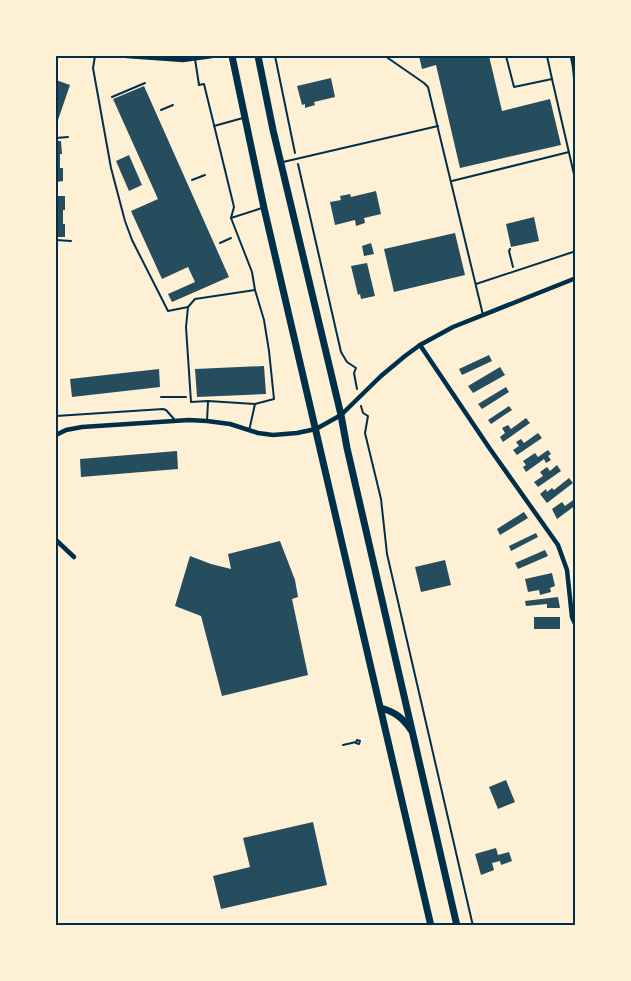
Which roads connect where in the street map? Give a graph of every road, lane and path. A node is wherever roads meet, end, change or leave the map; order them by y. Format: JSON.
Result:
{"nodes":[{"id":1,"x":95,"y":56,"type":"edge"},
{"id":2,"x":127,"y":56,"type":"edge"},
{"id":3,"x":212,"y":56,"type":"edge"},
{"id":4,"x":232,"y":56,"type":"edge"},
{"id":5,"x":258,"y":56,"type":"edge"},
{"id":6,"x":275,"y":56,"type":"edge"},
{"id":7,"x":385,"y":56,"type":"edge"},
{"id":8,"x":506,"y":56,"type":"edge"},
{"id":9,"x":547,"y":56,"type":"edge"},
{"id":10,"x":572,"y":56,"type":"edge"},
{"id":11,"x":195,"y":59,"type":"junction"},
{"id":12,"x":552,"y":79,"type":"junction"},
{"id":13,"x":145,"y":82,"type":"dead end"},
{"id":14,"x":576,"y":86,"type":"edge"},
{"id":15,"x":112,"y":98,"type":"dead end"},
{"id":16,"x":173,"y":105,"type":"dead end"},
{"id":17,"x":161,"y":110,"type":"dead end"},
{"id":18,"x":244,"y":118,"type":"junction"},
{"id":19,"x":214,"y":126,"type":"junction"},
{"id":20,"x":438,"y":126,"type":"junction"},
{"id":21,"x":68,"y":137,"type":"dead end"},
{"id":22,"x":56,"y":138,"type":"edge"},
{"id":23,"x":294,"y":149,"type":"dead end"},
{"id":24,"x":569,"y":152,"type":"junction"},
{"id":25,"x":281,"y":162,"type":"junction"},
{"id":26,"x":299,"y":169,"type":"dead end"},
{"id":27,"x":205,"y":175,"type":"dead end"},
{"id":28,"x":192,"y":180,"type":"dead end"},
{"id":29,"x":451,"y":182,"type":"junction"},
{"id":30,"x":576,"y":183,"type":"edge"},
{"id":31,"x":264,"y":208,"type":"junction"},
{"id":32,"x":231,"y":218,"type":"junction"},
{"id":33,"x":237,"y":234,"type":"junction"},
{"id":34,"x":56,"y":240,"type":"edge"},
{"id":35,"x":71,"y":241,"type":"dead end"},
{"id":36,"x":220,"y":243,"type":"dead end"},
{"id":37,"x":510,"y":249,"type":"dead end"},
{"id":38,"x":576,"y":251,"type":"edge"},
{"id":39,"x":514,"y":271,"type":"junction"},
{"id":40,"x":576,"y":278,"type":"edge"},
{"id":41,"x":475,"y":284,"type":"junction"},
{"id":42,"x":255,"y":290,"type":"junction"},
{"id":43,"x":188,"y":307,"type":"junction"},
{"id":44,"x":483,"y":315,"type":"junction"},
{"id":45,"x":420,"y":345,"type":"junction"},
{"id":46,"x":354,"y":373,"type":"dead end"},
{"id":47,"x":191,"y":396,"type":"junction"},
{"id":48,"x":161,"y":397,"type":"dead end"},
{"id":49,"x":208,"y":401,"type":"junction"},
{"id":50,"x":255,"y":404,"type":"junction"},
{"id":51,"x":363,"y":413,"type":"dead end"},
{"id":52,"x":341,"y":415,"type":"junction"},
{"id":53,"x":56,"y":416,"type":"edge"},
{"id":54,"x":207,"y":420,"type":"junction"},
{"id":55,"x":176,"y":421,"type":"junction"},
{"id":56,"x":316,"y":429,"type":"junction"},
{"id":57,"x":249,"y":431,"type":"junction"},
{"id":58,"x":56,"y":435,"type":"edge"},
{"id":59,"x":56,"y":540,"type":"edge"},
{"id":60,"x":74,"y":557,"type":"dead end"},
{"id":61,"x":576,"y":626,"type":"edge"},
{"id":62,"x":381,"y":708,"type":"junction"},
{"id":63,"x":414,"y":735,"type":"junction"},
{"id":64,"x":356,"y":742,"type":"dead end"},
{"id":65,"x":343,"y":745,"type":"dead end"},
{"id":66,"x":431,"y":926,"type":"edge"},
{"id":67,"x":457,"y":926,"type":"edge"},
{"id":68,"x":473,"y":926,"type":"edge"}],
"edges":[{"from":1,"to":43,"type":"lane"},
{"from":2,"to":11,"type":"street"},
{"from":3,"to":11,"type":"street"},
{"from":4,"to":18,"type":"main road"},
{"from":5,"to":25,"type":"main road"},
{"from":6,"to":23,"type":"path"},
{"from":7,"to":20,"type":"lane"},
{"from":8,"to":12,"type":"lane"},
{"from":9,"to":12,"type":"lane"},
{"from":10,"to":14,"type":"street"},
{"from":11,"to":19,"type":"lane"},
{"from":12,"to":24,"type":"lane"},
{"from":13,"to":15,"type":"path"},
{"from":16,"to":17,"type":"path"},
{"from":18,"to":19,"type":"lane"},
{"from":18,"to":31,"type":"main road"},
{"from":19,"to":32,"type":"lane"},
{"from":20,"to":25,"type":"lane"},
{"from":20,"to":29,"type":"lane"},
{"from":21,"to":22,"type":"path"},
{"from":24,"to":29,"type":"lane"},
{"from":24,"to":30,"type":"lane"},
{"from":25,"to":52,"type":"main road"},
{"from":26,"to":46,"type":"path"},
{"from":27,"to":28,"type":"path"},
{"from":29,"to":41,"type":"lane"},
{"from":31,"to":32,"type":"lane"},
{"from":31,"to":56,"type":"main road"},
{"from":32,"to":33,"type":"lane"},
{"from":33,"to":36,"type":"path"},
{"from":33,"to":42,"type":"lane"},
{"from":34,"to":35,"type":"path"},
{"from":37,"to":39,"type":"path"},
{"from":38,"to":39,"type":"lane"},
{"from":39,"to":41,"type":"lane"},
{"from":40,"to":44,"type":"street"},
{"from":41,"to":44,"type":"lane"},
{"from":42,"to":43,"type":"lane"},
{"from":42,"to":50,"type":"lane"},
{"from":43,"to":47,"type":"lane"},
{"from":44,"to":45,"type":"street"},
{"from":45,"to":52,"type":"street"},
{"from":45,"to":61,"type":"street"},
{"from":47,"to":48,"type":"path"},
{"from":47,"to":49,"type":"lane"},
{"from":49,"to":50,"type":"lane"},
{"from":49,"to":54,"type":"lane"},
{"from":50,"to":57,"type":"lane"},
{"from":51,"to":68,"type":"path"},
{"from":52,"to":56,"type":"street"},
{"from":52,"to":63,"type":"main road"},
{"from":53,"to":55,"type":"lane"},
{"from":54,"to":55,"type":"street"},
{"from":54,"to":57,"type":"street"},
{"from":55,"to":58,"type":"street"},
{"from":56,"to":57,"type":"street"},
{"from":56,"to":62,"type":"main road"},
{"from":59,"to":60,"type":"street"},
{"from":62,"to":63,"type":"main road"},
{"from":62,"to":66,"type":"main road"},
{"from":63,"to":67,"type":"main road"},
{"from":64,"to":65,"type":"path"}]}
